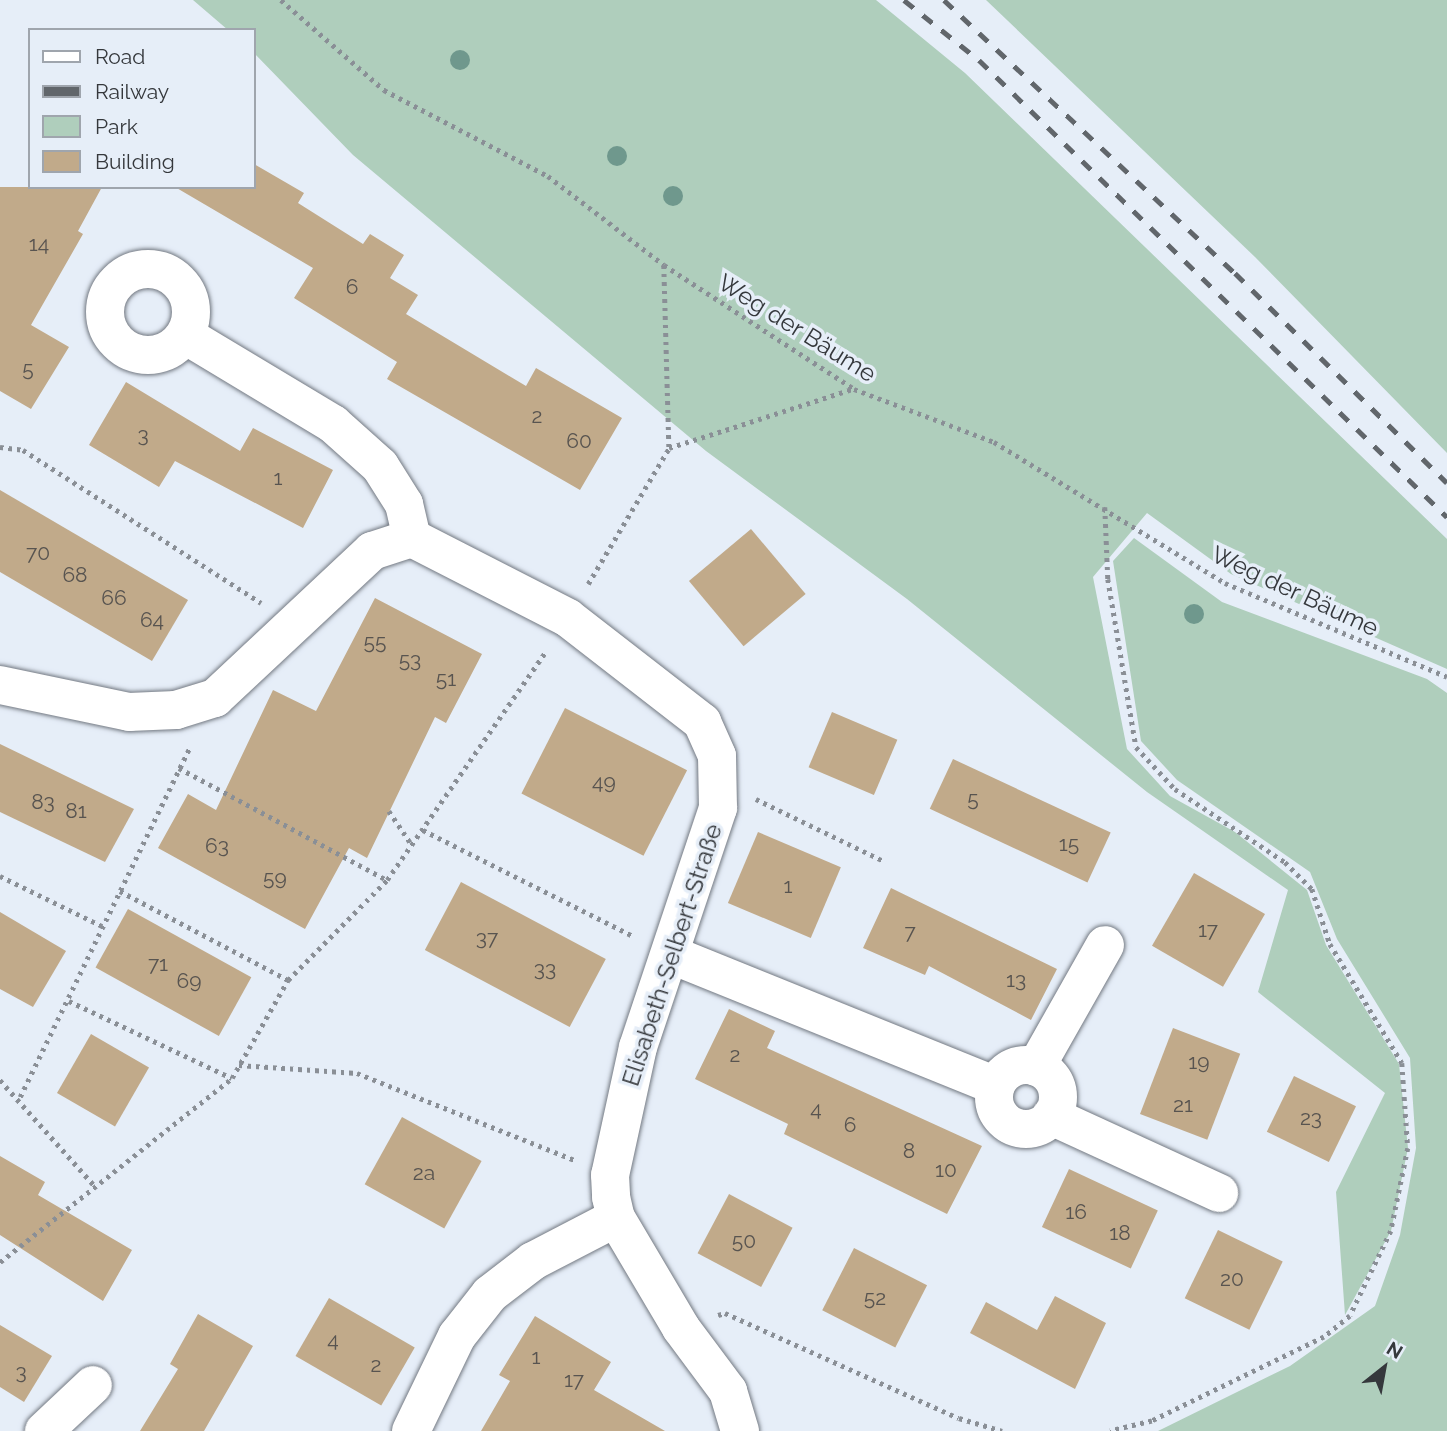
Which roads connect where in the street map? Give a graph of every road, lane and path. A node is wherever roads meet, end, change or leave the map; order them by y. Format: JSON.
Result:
{"nodes":[{"id":1,"x":281,"y":0,"type":"edge"},
{"id":2,"x":664,"y":265,"type":"junction"},
{"id":3,"x":185,"y":335,"type":"dead end"},
{"id":4,"x":854,"y":389,"type":"junction"},
{"id":5,"x":0,"y":447,"type":"edge"},
{"id":6,"x":669,"y":448,"type":"junction"},
{"id":7,"x":1105,"y":506,"type":"junction"},
{"id":8,"x":412,"y":538,"type":"junction"},
{"id":9,"x":568,"y":618,"type":"junction"},
{"id":10,"x":281,"y":637,"type":"junction"},
{"id":11,"x":1447,"y":677,"type":"edge"},
{"id":12,"x":0,"y":685,"type":"edge"},
{"id":13,"x":215,"y":698,"type":"junction"},
{"id":14,"x":179,"y":768,"type":"junction"},
{"id":15,"x":718,"y":781,"type":"junction"},
{"id":16,"x":389,"y":811,"type":"dead end"},
{"id":17,"x":423,"y":830,"type":"junction"},
{"id":18,"x":412,"y":845,"type":"junction"},
{"id":19,"x":886,"y":862,"type":"dead end"},
{"id":20,"x":0,"y":876,"type":"edge"},
{"id":21,"x":387,"y":880,"type":"junction"},
{"id":22,"x":120,"y":891,"type":"junction"},
{"id":23,"x":102,"y":926,"type":"junction"},
{"id":24,"x":1105,"y":945,"type":"dead end"},
{"id":25,"x":672,"y":955,"type":"junction"},
{"id":26,"x":288,"y":980,"type":"junction"},
{"id":27,"x":69,"y":1001,"type":"junction"},
{"id":28,"x":239,"y":1065,"type":"junction"},
{"id":29,"x":1036,"y":1067,"type":"junction"},
{"id":30,"x":232,"y":1078,"type":"junction"},
{"id":31,"x":0,"y":1080,"type":"edge"},
{"id":32,"x":996,"y":1086,"type":"junction"},
{"id":33,"x":20,"y":1097,"type":"junction"},
{"id":34,"x":1051,"y":1116,"type":"junction"},
{"id":35,"x":610,"y":1175,"type":"junction"},
{"id":36,"x":94,"y":1185,"type":"junction"},
{"id":37,"x":1219,"y":1193,"type":"dead end"},
{"id":38,"x":616,"y":1218,"type":"junction"},
{"id":39,"x":0,"y":1262,"type":"edge"},
{"id":40,"x":681,"y":1328,"type":"junction"},
{"id":41,"x":93,"y":1385,"type":"dead end"},
{"id":42,"x":44,"y":1431,"type":"edge"},
{"id":43,"x":411,"y":1431,"type":"edge"},
{"id":44,"x":740,"y":1431,"type":"edge"},
{"id":45,"x":1002,"y":1431,"type":"edge"},
{"id":46,"x":1110,"y":1431,"type":"edge"}],
"edges":[{"from":1,"to":2,"type":"path","name":"Weg der Bäume"},
{"from":2,"to":4,"type":"path","name":"Weg der Bäume"},
{"from":2,"to":6,"type":"path"},
{"from":3,"to":8,"type":"street"},
{"from":4,"to":6,"type":"path"},
{"from":4,"to":7,"type":"path","name":"Weg der Bäume"},
{"from":5,"to":10,"type":"path"},
{"from":6,"to":9,"type":"path"},
{"from":7,"to":11,"type":"path","name":"Weg der Bäume"},
{"from":7,"to":46,"type":"path"},
{"from":8,"to":9,"type":"street","name":"Elisabeth-Selbert-Straße"},
{"from":8,"to":10,"type":"street"},
{"from":9,"to":15,"type":"street","name":"Elisabeth-Selbert-Straße"},
{"from":9,"to":17,"type":"path"},
{"from":10,"to":13,"type":"street"},
{"from":12,"to":13,"type":"street"},
{"from":13,"to":14,"type":"path"},
{"from":14,"to":21,"type":"path"},
{"from":14,"to":22,"type":"path"},
{"from":15,"to":19,"type":"path"},
{"from":15,"to":25,"type":"street","name":"Elisabeth-Selbert-Straße"},
{"from":16,"to":18,"type":"path"},
{"from":17,"to":18,"type":"path"},
{"from":17,"to":25,"type":"path"},
{"from":18,"to":21,"type":"path"},
{"from":20,"to":23,"type":"path"},
{"from":21,"to":26,"type":"path"},
{"from":22,"to":23,"type":"path"},
{"from":22,"to":26,"type":"path"},
{"from":23,"to":27,"type":"path"},
{"from":24,"to":29,"type":"street"},
{"from":25,"to":32,"type":"street"},
{"from":25,"to":35,"type":"street","name":"Elisabeth-Selbert-Straße"},
{"from":26,"to":28,"type":"path"},
{"from":27,"to":30,"type":"path"},
{"from":27,"to":33,"type":"path"},
{"from":28,"to":30,"type":"path"},
{"from":28,"to":35,"type":"path"},
{"from":29,"to":32,"type":"street"},
{"from":29,"to":34,"type":"street"},
{"from":30,"to":36,"type":"path"},
{"from":31,"to":33,"type":"path"},
{"from":32,"to":34,"type":"street"},
{"from":33,"to":36,"type":"path"},
{"from":34,"to":37,"type":"street"},
{"from":35,"to":38,"type":"street","name":"Elisabeth-Selbert-Straße"},
{"from":36,"to":39,"type":"path"},
{"from":38,"to":40,"type":"street","name":"Elisabeth-Selbert-Straße"},
{"from":38,"to":43,"type":"street"},
{"from":40,"to":44,"type":"street","name":"Elisabeth-Selbert-Straße"},
{"from":40,"to":45,"type":"path"},
{"from":41,"to":42,"type":"street"}]}
